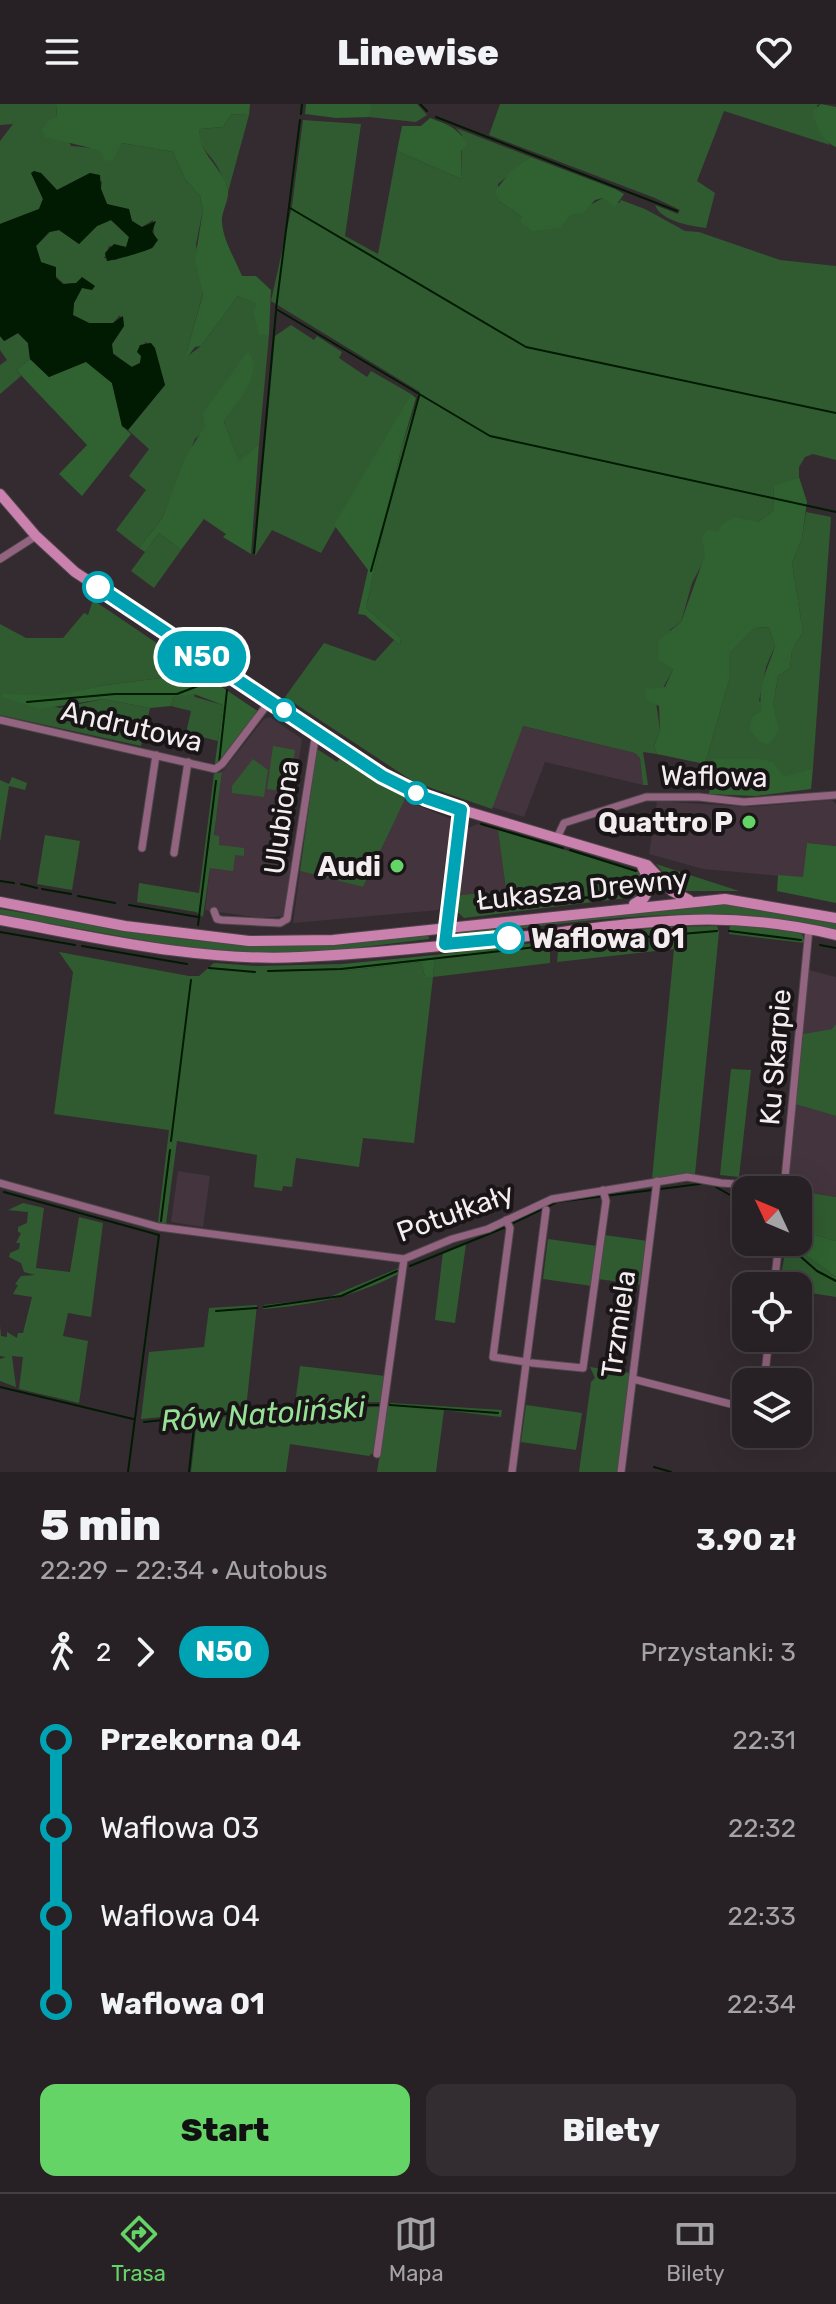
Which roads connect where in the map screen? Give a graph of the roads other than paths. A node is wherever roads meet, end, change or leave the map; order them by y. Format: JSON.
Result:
{"nodes":[{"id":1,"x":0,"y":494,"type":"edge"},
{"id":2,"x":36,"y":536,"type":"junction"},
{"id":3,"x":4,"y":556,"type":"edge"},
{"id":4,"x":270,"y":701,"type":"junction"},
{"id":5,"x":0,"y":720,"type":"edge"},
{"id":6,"x":316,"y":732,"type":"junction"},
{"id":7,"x":156,"y":755,"type":"junction"},
{"id":8,"x":188,"y":762,"type":"junction"},
{"id":9,"x":836,"y":795,"type":"edge"},
{"id":10,"x":461,"y":810,"type":"junction"},
{"id":11,"x":557,"y":838,"type":"junction"},
{"id":12,"x":142,"y":848,"type":"dead end"},
{"id":13,"x":174,"y":853,"type":"dead end"},
{"id":14,"x":639,"y":862,"type":"junction"},
{"id":15,"x":691,"y":901,"type":"junction"},
{"id":16,"x":0,"y":902,"type":"edge"},
{"id":17,"x":449,"y":904,"type":"junction"},
{"id":18,"x":629,"y":906,"type":"junction"},
{"id":19,"x":214,"y":911,"type":"dead end"},
{"id":20,"x":836,"y":918,"type":"edge"},
{"id":21,"x":0,"y":920,"type":"edge"},
{"id":22,"x":473,"y":925,"type":"junction"},
{"id":23,"x":447,"y":928,"type":"junction"},
{"id":24,"x":809,"y":929,"type":"junction"},
{"id":25,"x":836,"y":935,"type":"edge"},
{"id":26,"x":445,"y":944,"type":"junction"},
{"id":27,"x":785,"y":1176,"type":"edge"},
{"id":28,"x":0,"y":1183,"type":"edge"},
{"id":29,"x":732,"y":1184,"type":"edge"},
{"id":30,"x":657,"y":1186,"type":"junction"},
{"id":31,"x":605,"y":1195,"type":"junction"},
{"id":32,"x":546,"y":1210,"type":"dead end"},
{"id":33,"x":508,"y":1224,"type":"junction"},
{"id":34,"x":404,"y":1259,"type":"junction"},
{"id":35,"x":529,"y":1362,"type":"junction"},
{"id":36,"x":633,"y":1379,"type":"junction"},
{"id":37,"x":732,"y":1404,"type":"edge"},
{"id":38,"x":377,"y":1454,"type":"dead end"},
{"id":39,"x":512,"y":1472,"type":"edge"},
{"id":40,"x":621,"y":1472,"type":"edge"}],
"edges":[{"from":1,"to":2,"type":"main road"},
{"from":2,"to":3,"type":"street"},
{"from":2,"to":4,"type":"main road"},
{"from":4,"to":6,"type":"main road"},
{"from":4,"to":8,"type":"street","name":"Andrutowa"},
{"from":5,"to":7,"type":"street","name":"Andrutowa"},
{"from":6,"to":10,"type":"main road"},
{"from":6,"to":19,"type":"street","name":"Ulubiona"},
{"from":7,"to":8,"type":"street","name":"Andrutowa"},
{"from":7,"to":12,"type":"street"},
{"from":8,"to":13,"type":"street"},
{"from":9,"to":11,"type":"street","name":"Waflowa"},
{"from":10,"to":11,"type":"main road"},
{"from":10,"to":17,"type":"main road"},
{"from":11,"to":14,"type":"main road"},
{"from":14,"to":15,"type":"main road"},
{"from":14,"to":18,"type":"main road"},
{"from":15,"to":18,"type":"main road","name":"Łukasza Drewny"},
{"from":15,"to":20,"type":"main road","name":"Łukasza Drewny"},
{"from":16,"to":23,"type":"main road","name":"Łukasza Drewny"},
{"from":17,"to":22,"type":"main road"},
{"from":17,"to":23,"type":"main road"},
{"from":18,"to":22,"type":"main road","name":"Łukasza Drewny"},
{"from":21,"to":26,"type":"main road","name":"Łukasza Drewny"},
{"from":22,"to":23,"type":"main road","name":"Łukasza Drewny"},
{"from":23,"to":26,"type":"main road"},
{"from":24,"to":25,"type":"main road","name":"Łukasza Drewny"},
{"from":24,"to":26,"type":"main road","name":"Łukasza Drewny"},
{"from":24,"to":27,"type":"street","name":"Ku Skarpie"},
{"from":28,"to":34,"type":"street","name":"Potułkały"},
{"from":29,"to":30,"type":"street","name":"Potułkały"},
{"from":30,"to":31,"type":"street","name":"Potułkały"},
{"from":30,"to":36,"type":"street","name":"Trzmiela"},
{"from":31,"to":33,"type":"street","name":"Potułkały"},
{"from":31,"to":35,"type":"street"},
{"from":32,"to":35,"type":"street"},
{"from":33,"to":34,"type":"street","name":"Potułkały"},
{"from":33,"to":35,"type":"street"},
{"from":34,"to":38,"type":"street"},
{"from":35,"to":39,"type":"street"},
{"from":36,"to":37,"type":"street"},
{"from":36,"to":40,"type":"street","name":"Trzmiela"}]}
